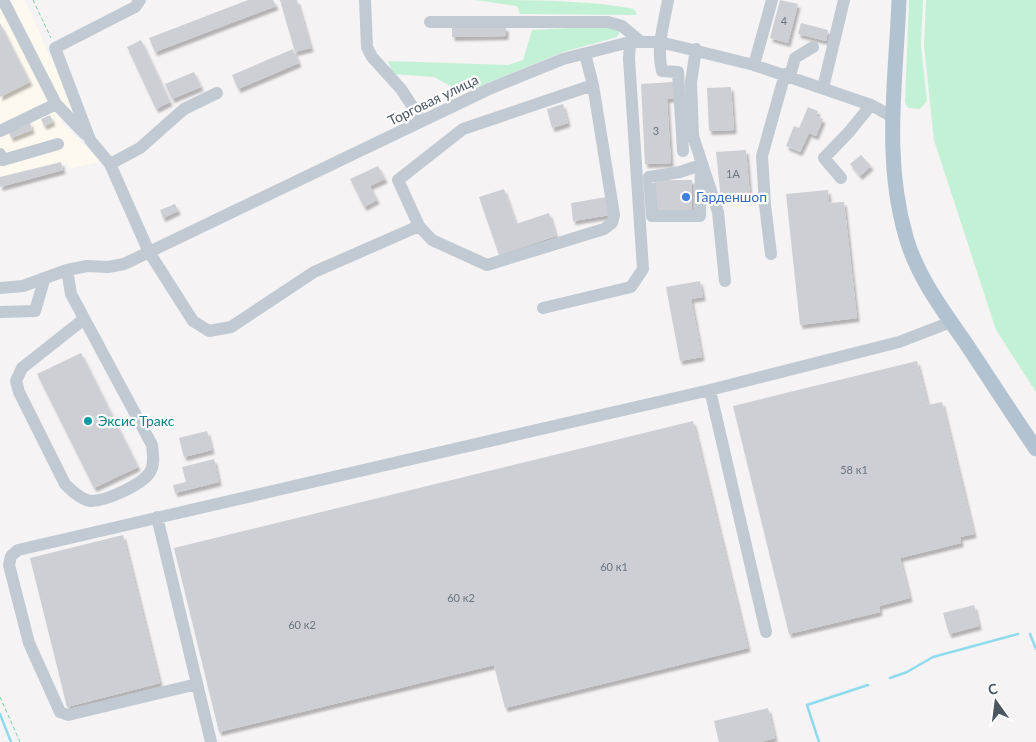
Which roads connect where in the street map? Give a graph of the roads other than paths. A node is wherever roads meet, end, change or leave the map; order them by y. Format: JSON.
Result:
{"nodes":[{"id":1,"x":3,"y":0,"type":"edge"},
{"id":2,"x":140,"y":0,"type":"edge"},
{"id":3,"x":365,"y":0,"type":"edge"},
{"id":4,"x":668,"y":0,"type":"edge"},
{"id":5,"x":772,"y":0,"type":"edge"},
{"id":6,"x":844,"y":0,"type":"edge"},
{"id":7,"x":899,"y":0,"type":"edge"},
{"id":8,"x":430,"y":22,"type":"dead end"},
{"id":9,"x":635,"y":41,"type":"junction"},
{"id":10,"x":660,"y":42,"type":"junction"},
{"id":11,"x":813,"y":47,"type":"dead end"},
{"id":12,"x":696,"y":49,"type":"junction"},
{"id":13,"x":585,"y":54,"type":"junction"},
{"id":14,"x":754,"y":65,"type":"junction"},
{"id":15,"x":788,"y":75,"type":"junction"},
{"id":16,"x":593,"y":85,"type":"junction"},
{"id":17,"x":823,"y":88,"type":"junction"},
{"id":18,"x":217,"y":93,"type":"dead end"},
{"id":19,"x":56,"y":104,"type":"junction"},
{"id":20,"x":871,"y":105,"type":"junction"},
{"id":21,"x":891,"y":116,"type":"junction"},
{"id":22,"x":422,"y":122,"type":"junction"},
{"id":23,"x":0,"y":131,"type":"edge"},
{"id":24,"x":90,"y":140,"type":"junction"},
{"id":25,"x":58,"y":144,"type":"dead end"},
{"id":26,"x":683,"y":151,"type":"dead end"},
{"id":27,"x":0,"y":154,"type":"edge"},
{"id":28,"x":110,"y":164,"type":"junction"},
{"id":29,"x":701,"y":165,"type":"junction"},
{"id":30,"x":841,"y":178,"type":"dead end"},
{"id":31,"x":419,"y":226,"type":"junction"},
{"id":32,"x":149,"y":252,"type":"junction"},
{"id":33,"x":771,"y":254,"type":"dead end"},
{"id":34,"x":67,"y":270,"type":"junction"},
{"id":35,"x":44,"y":280,"type":"junction"},
{"id":36,"x":725,"y":281,"type":"dead end"},
{"id":37,"x":0,"y":288,"type":"edge"},
{"id":38,"x":543,"y":308,"type":"dead end"},
{"id":39,"x":0,"y":312,"type":"edge"},
{"id":40,"x":84,"y":319,"type":"junction"},
{"id":41,"x":951,"y":322,"type":"junction"},
{"id":42,"x":710,"y":390,"type":"junction"},
{"id":43,"x":1036,"y":450,"type":"edge"},
{"id":44,"x":157,"y":517,"type":"junction"},
{"id":45,"x":766,"y":632,"type":"dead end"},
{"id":46,"x":197,"y":684,"type":"junction"},
{"id":47,"x":211,"y":742,"type":"edge"}],
"edges":[{"from":1,"to":19,"type":"street"},
{"from":2,"to":24,"type":"street"},
{"from":3,"to":22,"type":"street"},
{"from":4,"to":10,"type":"street"},
{"from":5,"to":14,"type":"street"},
{"from":6,"to":17,"type":"street"},
{"from":7,"to":21,"type":"main road"},
{"from":8,"to":9,"type":"street"},
{"from":9,"to":10,"type":"street","name":"Торговая улица"},
{"from":9,"to":13,"type":"street","name":"Торговая улица"},
{"from":9,"to":38,"type":"street"},
{"from":10,"to":12,"type":"street","name":"Торговая улица"},
{"from":10,"to":26,"type":"street"},
{"from":11,"to":15,"type":"street"},
{"from":12,"to":14,"type":"street","name":"Торговая улица"},
{"from":12,"to":29,"type":"street"},
{"from":13,"to":16,"type":"street"},
{"from":13,"to":22,"type":"street","name":"Торговая улица"},
{"from":14,"to":15,"type":"street","name":"Торговая улица"},
{"from":15,"to":17,"type":"street","name":"Торговая улица"},
{"from":15,"to":33,"type":"street"},
{"from":16,"to":31,"type":"street"},
{"from":16,"to":31,"type":"street"},
{"from":17,"to":20,"type":"street","name":"Торговая улица"},
{"from":18,"to":28,"type":"street"},
{"from":19,"to":23,"type":"street"},
{"from":19,"to":24,"type":"street"},
{"from":20,"to":21,"type":"street","name":"Торговая улица"},
{"from":20,"to":30,"type":"street"},
{"from":21,"to":41,"type":"main road"},
{"from":22,"to":32,"type":"street","name":"Торговая улица"},
{"from":24,"to":28,"type":"street"},
{"from":25,"to":27,"type":"street"},
{"from":28,"to":32,"type":"street"},
{"from":29,"to":29,"type":"street"},
{"from":29,"to":36,"type":"street"},
{"from":31,"to":32,"type":"street"},
{"from":32,"to":34,"type":"street","name":"Торговая улица"},
{"from":34,"to":35,"type":"street","name":"Торговая улица"},
{"from":34,"to":40,"type":"street"},
{"from":35,"to":37,"type":"street","name":"Торговая улица"},
{"from":35,"to":39,"type":"street"},
{"from":40,"to":40,"type":"street"},
{"from":41,"to":42,"type":"street"},
{"from":41,"to":43,"type":"main road"},
{"from":42,"to":44,"type":"street"},
{"from":42,"to":45,"type":"street"},
{"from":44,"to":46,"type":"street"},
{"from":44,"to":46,"type":"street"},
{"from":46,"to":47,"type":"street"}]}
